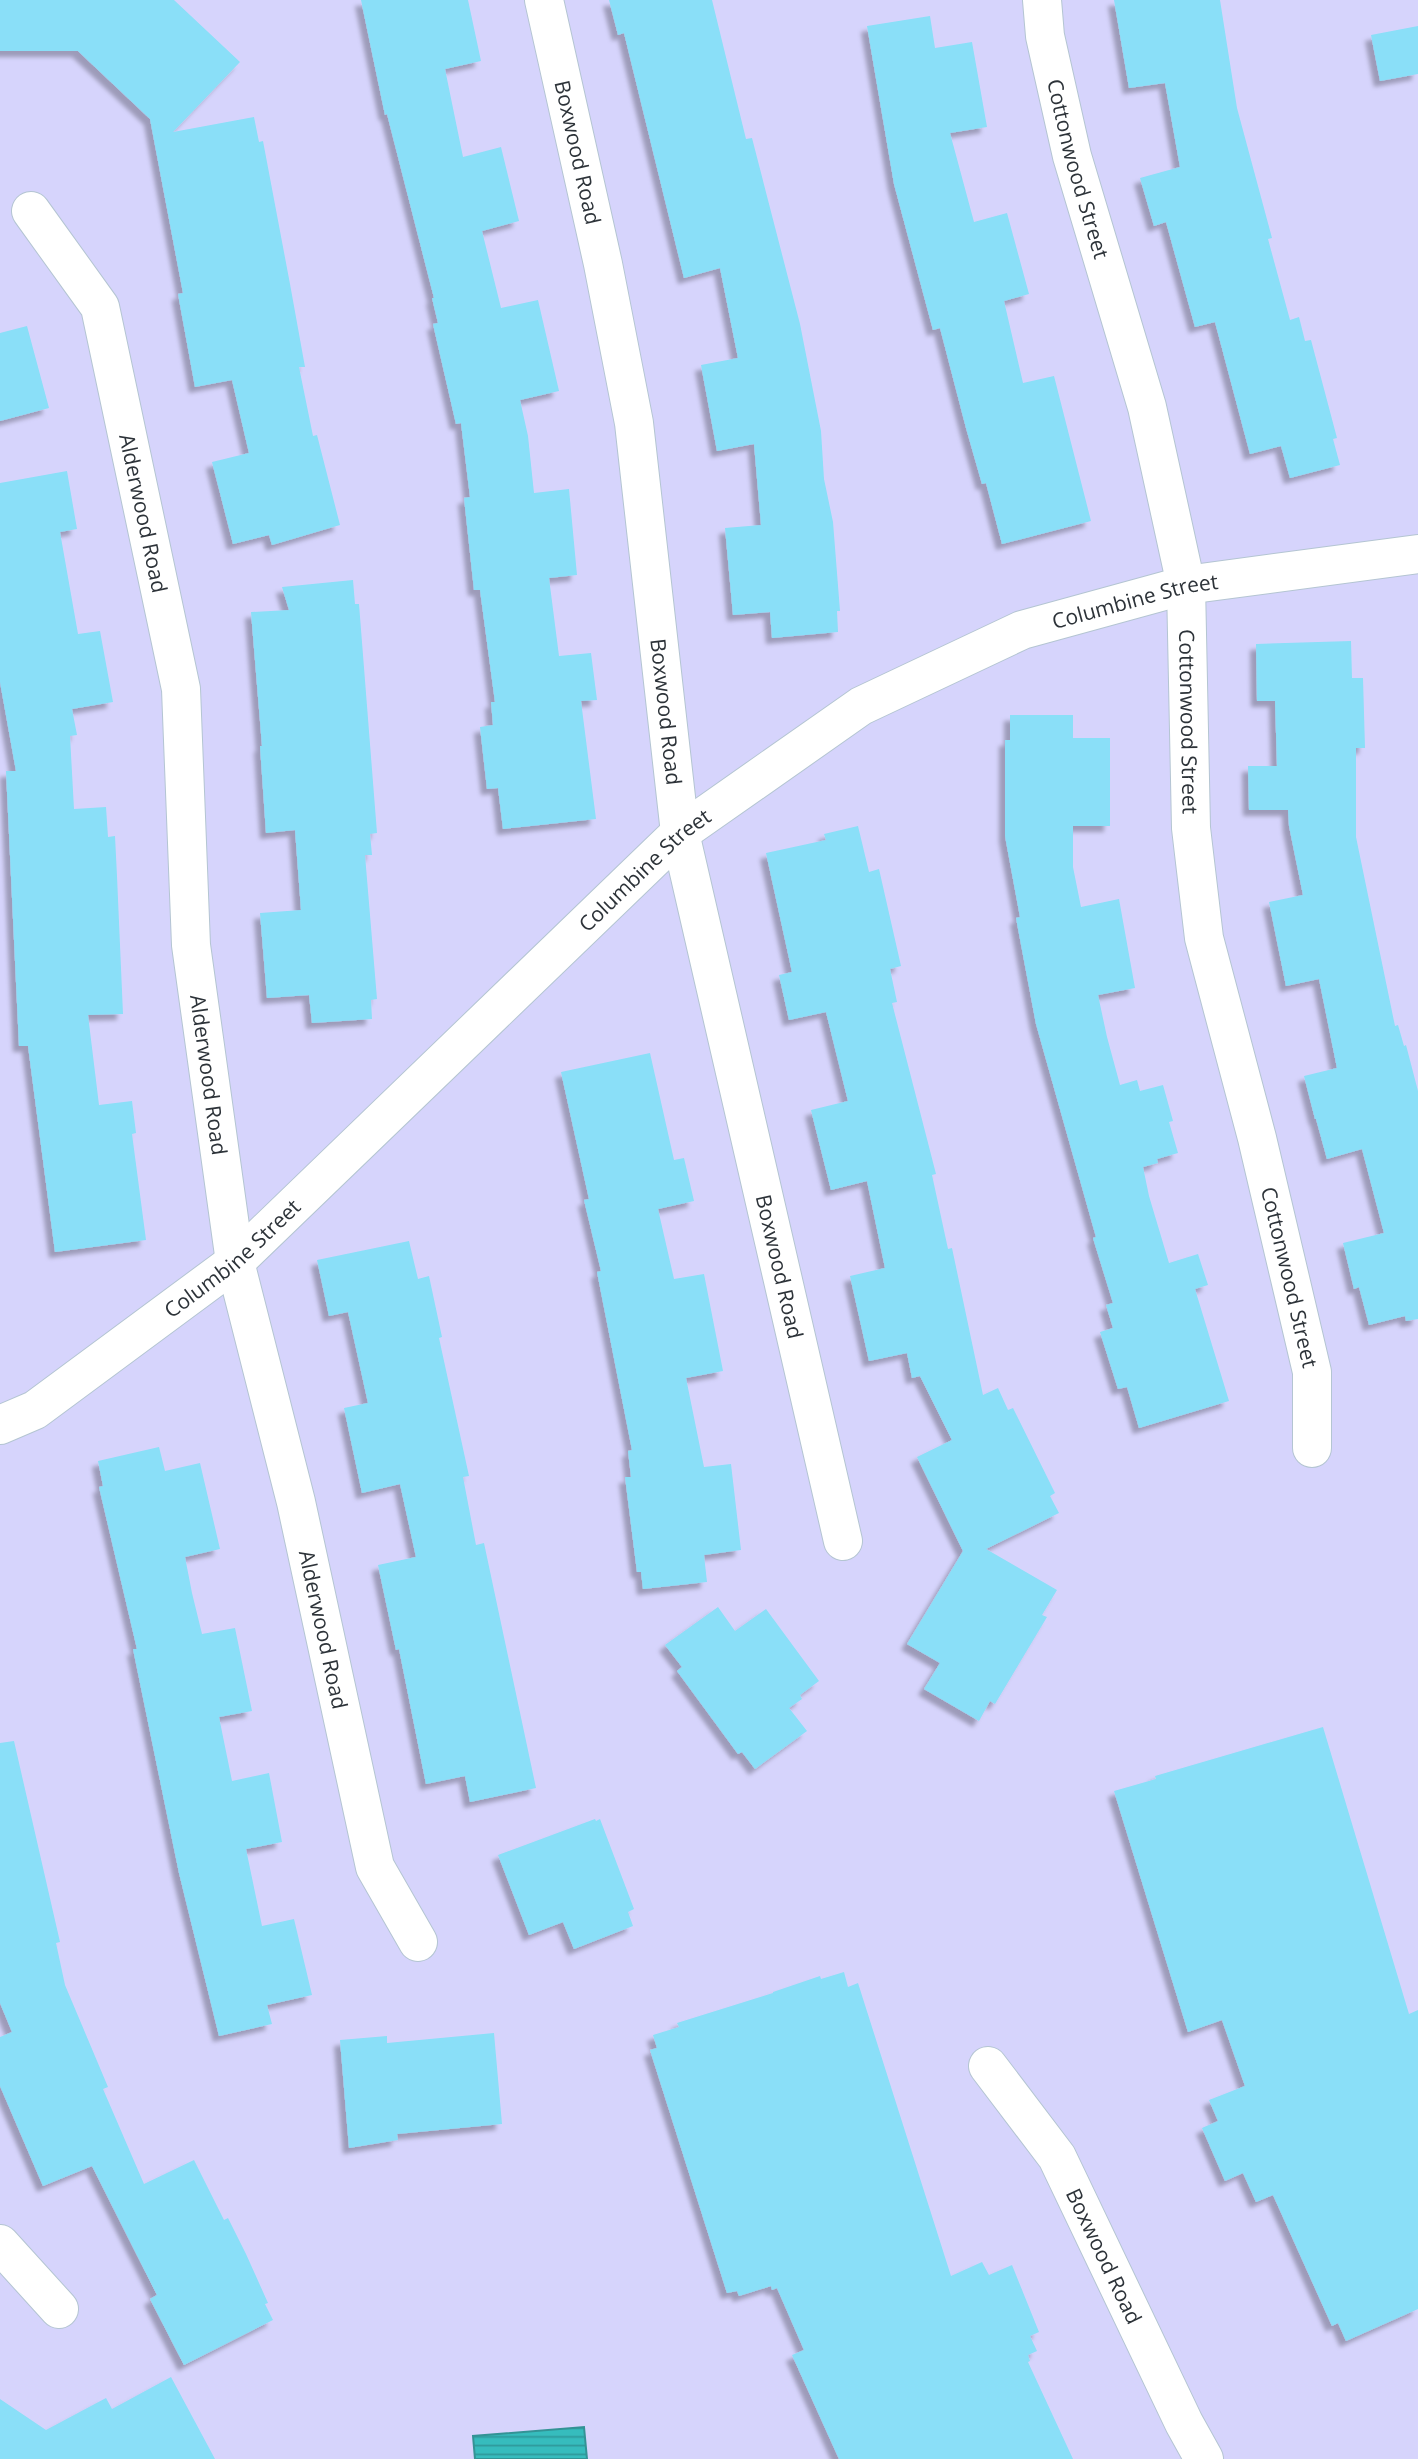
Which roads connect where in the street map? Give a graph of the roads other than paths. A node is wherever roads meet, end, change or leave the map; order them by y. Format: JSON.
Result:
{"nodes":[{"id":1,"x":544,"y":0,"type":"edge"},
{"id":2,"x":1042,"y":0,"type":"edge"},
{"id":3,"x":32,"y":211,"type":"dead end"},
{"id":4,"x":1418,"y":554,"type":"edge"},
{"id":5,"x":1186,"y":585,"type":"junction"},
{"id":6,"x":680,"y":833,"type":"junction"},
{"id":7,"x":235,"y":1262,"type":"junction"},
{"id":8,"x":0,"y":1426,"type":"edge"},
{"id":9,"x":1312,"y":1448,"type":"dead end"},
{"id":10,"x":843,"y":1541,"type":"dead end"},
{"id":11,"x":418,"y":1942,"type":"dead end"},
{"id":12,"x":988,"y":2066,"type":"dead end"},
{"id":13,"x":0,"y":2244,"type":"edge"},
{"id":14,"x":59,"y":2309,"type":"dead end"},
{"id":15,"x":1204,"y":2459,"type":"edge"}],
"edges":[{"from":1,"to":6,"type":"street","name":"Boxwood Road"},
{"from":2,"to":5,"type":"street","name":"Cottonwood Street"},
{"from":3,"to":7,"type":"street","name":"Alderwood Road"},
{"from":4,"to":5,"type":"street","name":"Columbine Street"},
{"from":5,"to":6,"type":"street","name":"Columbine Street"},
{"from":5,"to":9,"type":"street","name":"Cottonwood Street"},
{"from":6,"to":7,"type":"street","name":"Columbine Street"},
{"from":6,"to":10,"type":"street","name":"Boxwood Road"},
{"from":7,"to":8,"type":"street","name":"Columbine Street"},
{"from":7,"to":11,"type":"street","name":"Alderwood Road"},
{"from":12,"to":15,"type":"street","name":"Boxwood Road"},
{"from":13,"to":14,"type":"street"}]}
